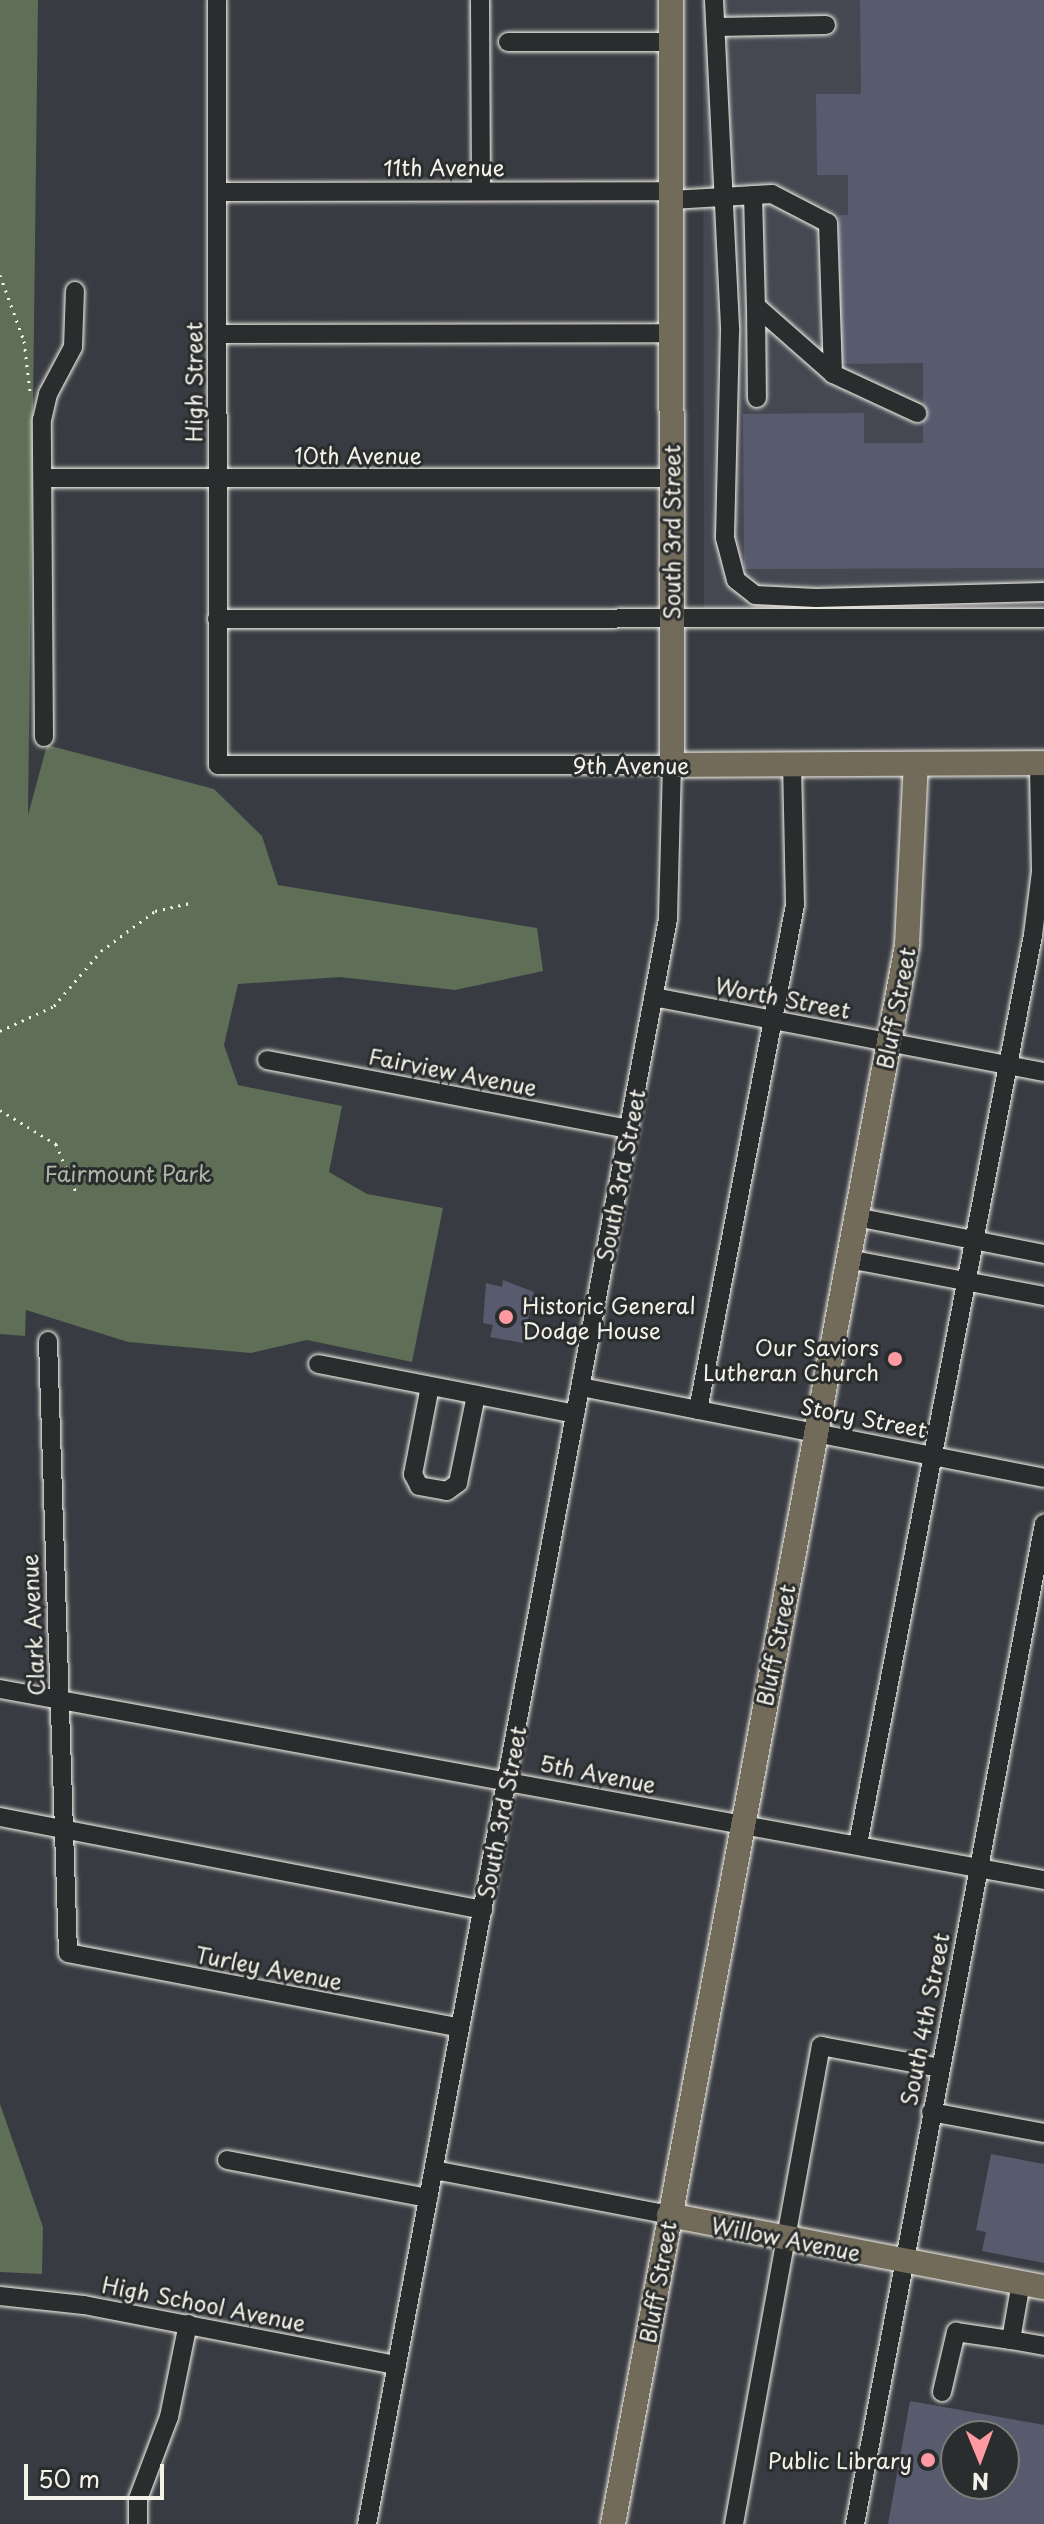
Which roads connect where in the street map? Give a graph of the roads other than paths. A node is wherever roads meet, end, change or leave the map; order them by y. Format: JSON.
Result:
{"nodes":[{"id":1,"x":217,"y":0,"type":"edge"},
{"id":2,"x":480,"y":0,"type":"edge"},
{"id":3,"x":671,"y":0,"type":"edge"},
{"id":4,"x":714,"y":0,"type":"edge"},
{"id":5,"x":826,"y":25,"type":"dead end"},
{"id":6,"x":716,"y":27,"type":"junction"},
{"id":7,"x":508,"y":42,"type":"dead end"},
{"id":8,"x":671,"y":42,"type":"junction"},
{"id":9,"x":481,"y":191,"type":"junction"},
{"id":10,"x":217,"y":192,"type":"junction"},
{"id":11,"x":753,"y":195,"type":"junction"},
{"id":12,"x":671,"y":196,"type":"junction"},
{"id":13,"x":725,"y":196,"type":"junction"},
{"id":14,"x":75,"y":291,"type":"dead end"},
{"id":15,"x":756,"y":306,"type":"junction"},
{"id":16,"x":671,"y":333,"type":"junction"},
{"id":17,"x":217,"y":334,"type":"junction"},
{"id":18,"x":833,"y":374,"type":"junction"},
{"id":19,"x":757,"y":398,"type":"dead end"},
{"id":20,"x":917,"y":413,"type":"dead end"},
{"id":21,"x":44,"y":478,"type":"junction"},
{"id":22,"x":671,"y":478,"type":"junction"},
{"id":23,"x":217,"y":479,"type":"junction"},
{"id":24,"x":1044,"y":592,"type":"edge"},
{"id":25,"x":672,"y":618,"type":"junction"},
{"id":26,"x":1044,"y":618,"type":"edge"},
{"id":27,"x":217,"y":619,"type":"junction"},
{"id":28,"x":44,"y":737,"type":"dead end"},
{"id":29,"x":1042,"y":763,"type":"edge"},
{"id":30,"x":792,"y":764,"type":"junction"},
{"id":31,"x":916,"y":764,"type":"junction"},
{"id":32,"x":218,"y":765,"type":"joint"},
{"id":33,"x":672,"y":765,"type":"junction"},
{"id":34,"x":1038,"y":948,"type":"edge"},
{"id":35,"x":654,"y":997,"type":"junction"},
{"id":36,"x":773,"y":1020,"type":"junction"},
{"id":37,"x":889,"y":1042,"type":"junction"},
{"id":38,"x":267,"y":1060,"type":"dead end"},
{"id":39,"x":1009,"y":1065,"type":"junction"},
{"id":40,"x":1044,"y":1072,"type":"edge"},
{"id":41,"x":629,"y":1129,"type":"junction"},
{"id":42,"x":856,"y":1217,"type":"junction"},
{"id":43,"x":975,"y":1240,"type":"junction"},
{"id":44,"x":1044,"y":1254,"type":"edge"},
{"id":45,"x":848,"y":1259,"type":"junction"},
{"id":46,"x":967,"y":1281,"type":"junction"},
{"id":47,"x":1044,"y":1296,"type":"edge"},
{"id":48,"x":48,"y":1341,"type":"dead end"},
{"id":49,"x":318,"y":1364,"type":"dead end"},
{"id":50,"x":430,"y":1386,"type":"junction"},
{"id":51,"x":581,"y":1387,"type":"junction"},
{"id":52,"x":476,"y":1395,"type":"junction"},
{"id":53,"x":698,"y":1410,"type":"junction"},
{"id":54,"x":575,"y":1414,"type":"junction"},
{"id":55,"x":815,"y":1433,"type":"junction"},
{"id":56,"x":933,"y":1455,"type":"junction"},
{"id":57,"x":1044,"y":1478,"type":"edge"},
{"id":58,"x":1044,"y":1524,"type":"edge"},
{"id":59,"x":0,"y":1689,"type":"edge"},
{"id":60,"x":59,"y":1700,"type":"junction"},
{"id":61,"x":507,"y":1780,"type":"junction"},
{"id":62,"x":0,"y":1817,"type":"edge"},
{"id":63,"x":742,"y":1823,"type":"junction"},
{"id":64,"x":64,"y":1829,"type":"junction"},
{"id":65,"x":858,"y":1844,"type":"junction"},
{"id":66,"x":977,"y":1868,"type":"junction"},
{"id":67,"x":1044,"y":1880,"type":"edge"},
{"id":68,"x":483,"y":1910,"type":"junction"},
{"id":69,"x":68,"y":1953,"type":"joint"},
{"id":70,"x":460,"y":2028,"type":"junction"},
{"id":71,"x":940,"y":2068,"type":"junction"},
{"id":72,"x":931,"y":2112,"type":"junction"},
{"id":73,"x":1044,"y":2133,"type":"edge"},
{"id":74,"x":227,"y":2160,"type":"dead end"},
{"id":75,"x":434,"y":2170,"type":"junction"},
{"id":76,"x":428,"y":2198,"type":"junction"},
{"id":77,"x":669,"y":2215,"type":"junction"},
{"id":78,"x":787,"y":2238,"type":"junction"},
{"id":79,"x":903,"y":2260,"type":"junction"},
{"id":80,"x":1033,"y":2285,"type":"edge"},
{"id":81,"x":0,"y":2296,"type":"edge"},
{"id":82,"x":188,"y":2324,"type":"junction"},
{"id":83,"x":1011,"y":2340,"type":"junction"},
{"id":84,"x":1044,"y":2346,"type":"edge"},
{"id":85,"x":397,"y":2365,"type":"junction"},
{"id":86,"x":942,"y":2392,"type":"dead end"},
{"id":87,"x":138,"y":2524,"type":"edge"},
{"id":88,"x":367,"y":2524,"type":"edge"},
{"id":89,"x":613,"y":2524,"type":"edge"},
{"id":90,"x":734,"y":2524,"type":"edge"},
{"id":91,"x":855,"y":2524,"type":"edge"}],
"edges":[{"from":1,"to":10,"type":"street","name":"High Street"},
{"from":2,"to":9,"type":"street"},
{"from":3,"to":8,"type":"main road","name":"South 3rd Street"},
{"from":4,"to":6,"type":"street"},
{"from":5,"to":6,"type":"street"},
{"from":6,"to":13,"type":"street"},
{"from":7,"to":8,"type":"street"},
{"from":8,"to":12,"type":"main road","name":"South 3rd Street"},
{"from":9,"to":10,"type":"street","name":"11th Avenue"},
{"from":9,"to":12,"type":"street","name":"11th Avenue"},
{"from":10,"to":17,"type":"street","name":"High Street"},
{"from":11,"to":13,"type":"street","name":"11th Avenue"},
{"from":11,"to":15,"type":"street"},
{"from":11,"to":18,"type":"street","name":"11th Avenue"},
{"from":12,"to":13,"type":"street","name":"11th Avenue"},
{"from":12,"to":16,"type":"main road","name":"South 3rd Street"},
{"from":13,"to":24,"type":"street"},
{"from":14,"to":21,"type":"street"},
{"from":15,"to":18,"type":"street"},
{"from":15,"to":19,"type":"street"},
{"from":16,"to":17,"type":"street"},
{"from":16,"to":22,"type":"main road","name":"South 3rd Street"},
{"from":17,"to":23,"type":"street","name":"High Street"},
{"from":18,"to":20,"type":"street"},
{"from":21,"to":23,"type":"street","name":"10th Avenue"},
{"from":21,"to":28,"type":"street"},
{"from":22,"to":23,"type":"street","name":"10th Avenue"},
{"from":22,"to":25,"type":"main road","name":"South 3rd Street"},
{"from":23,"to":27,"type":"street","name":"High Street"},
{"from":25,"to":26,"type":"street"},
{"from":25,"to":27,"type":"street"},
{"from":25,"to":33,"type":"main road","name":"South 3rd Street"},
{"from":27,"to":32,"type":"street","name":"High Street"},
{"from":29,"to":31,"type":"main road","name":"9th Avenue"},
{"from":29,"to":34,"type":"street"},
{"from":30,"to":31,"type":"main road","name":"9th Avenue"},
{"from":30,"to":33,"type":"main road","name":"9th Avenue"},
{"from":30,"to":36,"type":"street"},
{"from":31,"to":37,"type":"main road","name":"Bluff Street"},
{"from":32,"to":33,"type":"street","name":"9th Avenue"},
{"from":33,"to":35,"type":"street","name":"South 3rd Street"},
{"from":34,"to":39,"type":"street"},
{"from":35,"to":36,"type":"street","name":"Worth Street"},
{"from":35,"to":41,"type":"street","name":"South 3rd Street"},
{"from":36,"to":37,"type":"street","name":"Worth Street"},
{"from":36,"to":53,"type":"street"},
{"from":37,"to":39,"type":"street","name":"Worth Street"},
{"from":37,"to":42,"type":"main road","name":"Bluff Street"},
{"from":38,"to":41,"type":"street","name":"Fairview Avenue"},
{"from":39,"to":40,"type":"street","name":"Worth Street"},
{"from":39,"to":43,"type":"street"},
{"from":41,"to":51,"type":"street","name":"South 3rd Street"},
{"from":42,"to":43,"type":"street"},
{"from":42,"to":45,"type":"main road","name":"Bluff Street"},
{"from":43,"to":44,"type":"street"},
{"from":43,"to":46,"type":"street"},
{"from":45,"to":46,"type":"street"},
{"from":45,"to":55,"type":"main road","name":"Bluff Street"},
{"from":46,"to":47,"type":"street"},
{"from":46,"to":56,"type":"street"},
{"from":48,"to":60,"type":"street","name":"Clark Avenue"},
{"from":49,"to":50,"type":"street"},
{"from":50,"to":52,"type":"street"},
{"from":50,"to":52,"type":"street"},
{"from":51,"to":53,"type":"street","name":"Story Street"},
{"from":51,"to":54,"type":"street","name":"South 3rd Street"},
{"from":52,"to":54,"type":"street"},
{"from":53,"to":55,"type":"street","name":"Story Street"},
{"from":54,"to":61,"type":"street","name":"South 3rd Street"},
{"from":55,"to":56,"type":"street","name":"Story Street"},
{"from":55,"to":63,"type":"main road","name":"Bluff Street"},
{"from":56,"to":57,"type":"street","name":"Story Street"},
{"from":56,"to":65,"type":"street"},
{"from":58,"to":66,"type":"street","name":"South 4th Street"},
{"from":59,"to":60,"type":"street","name":"5th Avenue"},
{"from":60,"to":61,"type":"street","name":"5th Avenue"},
{"from":60,"to":64,"type":"street","name":"Clark Avenue"},
{"from":61,"to":63,"type":"street","name":"5th Avenue"},
{"from":61,"to":68,"type":"street","name":"South 3rd Street"},
{"from":62,"to":64,"type":"street"},
{"from":63,"to":65,"type":"street","name":"5th Avenue"},
{"from":63,"to":77,"type":"main road","name":"Bluff Street"},
{"from":64,"to":68,"type":"street"},
{"from":64,"to":69,"type":"street","name":"Clark Avenue"},
{"from":65,"to":66,"type":"street","name":"5th Avenue"},
{"from":66,"to":67,"type":"street","name":"5th Avenue"},
{"from":66,"to":71,"type":"street","name":"South 4th Street"},
{"from":68,"to":70,"type":"street","name":"South 3rd Street"},
{"from":69,"to":70,"type":"street","name":"Turley Avenue"},
{"from":70,"to":75,"type":"street","name":"South 3rd Street"},
{"from":71,"to":72,"type":"street","name":"South 4th Street"},
{"from":71,"to":78,"type":"street"},
{"from":72,"to":73,"type":"street"},
{"from":72,"to":79,"type":"street","name":"South 4th Street"},
{"from":74,"to":76,"type":"street"},
{"from":75,"to":76,"type":"street","name":"South 3rd Street"},
{"from":75,"to":77,"type":"street","name":"Willow Avenue"},
{"from":76,"to":85,"type":"street","name":"South 3rd Street"},
{"from":77,"to":78,"type":"main road","name":"Willow Avenue"},
{"from":77,"to":89,"type":"main road","name":"Bluff Street"},
{"from":78,"to":79,"type":"main road","name":"Willow Avenue"},
{"from":78,"to":90,"type":"street"},
{"from":79,"to":80,"type":"main road","name":"Willow Avenue"},
{"from":79,"to":91,"type":"street","name":"South 4th Street"},
{"from":80,"to":83,"type":"street"},
{"from":81,"to":82,"type":"street","name":"High School Avenue"},
{"from":82,"to":85,"type":"street","name":"High School Avenue"},
{"from":82,"to":87,"type":"street"},
{"from":83,"to":84,"type":"street"},
{"from":83,"to":86,"type":"street"},
{"from":85,"to":88,"type":"street","name":"South 3rd Street"}]}
